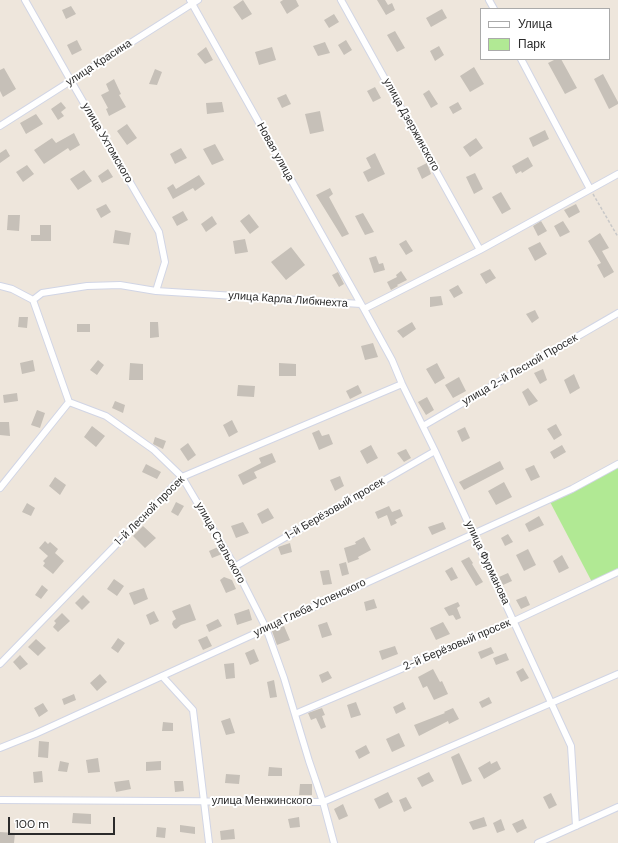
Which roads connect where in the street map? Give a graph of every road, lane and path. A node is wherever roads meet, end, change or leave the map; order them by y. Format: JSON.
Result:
{"nodes":[{"id":1,"x":25,"y":0,"type":"edge"},
{"id":2,"x":198,"y":0,"type":"edge"},
{"id":3,"x":341,"y":0,"type":"edge"},
{"id":4,"x":190,"y":2,"type":"edge"},
{"id":5,"x":522,"y":60,"type":"edge"},
{"id":6,"x":71,"y":81,"type":"junction"},
{"id":7,"x":0,"y":126,"type":"edge"},
{"id":8,"x":618,"y":174,"type":"edge"},
{"id":9,"x":590,"y":189,"type":"junction"},
{"id":10,"x":618,"y":238,"type":"edge"},
{"id":11,"x":480,"y":250,"type":"junction"},
{"id":12,"x":0,"y":286,"type":"edge"},
{"id":13,"x":156,"y":291,"type":"junction"},
{"id":14,"x":33,"y":300,"type":"junction"},
{"id":15,"x":363,"y":307,"type":"junction"},
{"id":16,"x":618,"y":313,"type":"edge"},
{"id":17,"x":402,"y":384,"type":"junction"},
{"id":18,"x":69,"y":402,"type":"junction"},
{"id":19,"x":423,"y":426,"type":"junction"},
{"id":20,"x":435,"y":451,"type":"junction"},
{"id":21,"x":618,"y":464,"type":"edge"},
{"id":22,"x":182,"y":477,"type":"junction"},
{"id":23,"x":0,"y":488,"type":"edge"},
{"id":24,"x":473,"y":534,"type":"junction"},
{"id":25,"x":234,"y":567,"type":"junction"},
{"id":26,"x":618,"y":572,"type":"edge"},
{"id":27,"x":514,"y":621,"type":"junction"},
{"id":28,"x":266,"y":628,"type":"junction"},
{"id":29,"x":0,"y":664,"type":"edge"},
{"id":30,"x":618,"y":674,"type":"edge"},
{"id":31,"x":162,"y":676,"type":"junction"},
{"id":32,"x":552,"y":703,"type":"junction"},
{"id":33,"x":295,"y":714,"type":"junction"},
{"id":34,"x":0,"y":748,"type":"edge"},
{"id":35,"x":0,"y":800,"type":"edge"},
{"id":36,"x":204,"y":801,"type":"junction"},
{"id":37,"x":323,"y":802,"type":"junction"},
{"id":38,"x":618,"y":807,"type":"edge"},
{"id":39,"x":576,"y":826,"type":"junction"},
{"id":40,"x":209,"y":843,"type":"edge"},
{"id":41,"x":334,"y":843,"type":"edge"},
{"id":42,"x":538,"y":843,"type":"edge"}],
"edges":[{"from":1,"to":6,"type":"street","name":"улица Ухтомского"},
{"from":2,"to":4,"type":"street","name":"улица Красина"},
{"from":3,"to":11,"type":"street","name":"улица Дзержинского"},
{"from":4,"to":6,"type":"street","name":"улица Красина"},
{"from":4,"to":15,"type":"street","name":"Новая улица"},
{"from":5,"to":9,"type":"street"},
{"from":6,"to":7,"type":"street","name":"улица Красина"},
{"from":6,"to":13,"type":"street","name":"улица Ухтомского"},
{"from":8,"to":9,"type":"street"},
{"from":9,"to":10,"type":"path"},
{"from":9,"to":11,"type":"street"},
{"from":11,"to":15,"type":"street"},
{"from":12,"to":14,"type":"street"},
{"from":13,"to":14,"type":"street","name":"улица Карла Либкнехта"},
{"from":13,"to":15,"type":"street","name":"улица Карла Либкнехта"},
{"from":14,"to":18,"type":"street"},
{"from":15,"to":17,"type":"street","name":"улица Фурманова"},
{"from":16,"to":19,"type":"street","name":"улица 2-й Лесной Просек"},
{"from":17,"to":19,"type":"street","name":"улица Фурманова"},
{"from":17,"to":22,"type":"street","name":"1-й Лесной просек"},
{"from":18,"to":22,"type":"street","name":"улица Стальского"},
{"from":18,"to":23,"type":"street"},
{"from":19,"to":20,"type":"street","name":"улица Фурманова"},
{"from":20,"to":24,"type":"street","name":"улица Фурманова"},
{"from":20,"to":25,"type":"street","name":"1-й Берёзовый просек"},
{"from":21,"to":24,"type":"street","name":"улица Глеба Успенского"},
{"from":22,"to":25,"type":"street","name":"улица Стальского"},
{"from":22,"to":29,"type":"street","name":"1-й Лесной просек"},
{"from":24,"to":27,"type":"street","name":"улица Фурманова"},
{"from":24,"to":28,"type":"street","name":"улица Глеба Успенского"},
{"from":25,"to":28,"type":"street","name":"улица Стальского"},
{"from":26,"to":27,"type":"street","name":"2-й Берёзовый просек"},
{"from":27,"to":32,"type":"street","name":"улица Фурманова"},
{"from":27,"to":33,"type":"street","name":"2-й Берёзовый просек"},
{"from":28,"to":31,"type":"street","name":"улица Глеба Успенского"},
{"from":28,"to":33,"type":"street","name":"улица Стальского"},
{"from":30,"to":32,"type":"street","name":"улица Менжинского"},
{"from":31,"to":34,"type":"street","name":"улица Глеба Успенского"},
{"from":31,"to":36,"type":"street"},
{"from":32,"to":37,"type":"street","name":"улица Менжинского"},
{"from":32,"to":39,"type":"street","name":"улица Фурманова"},
{"from":33,"to":37,"type":"street","name":"улица Стальского"},
{"from":35,"to":36,"type":"street","name":"улица Менжинского"},
{"from":36,"to":37,"type":"street","name":"улица Менжинского"},
{"from":36,"to":40,"type":"street"},
{"from":37,"to":41,"type":"street","name":"улица Стальского"},
{"from":38,"to":39,"type":"street"},
{"from":39,"to":42,"type":"street"}]}
